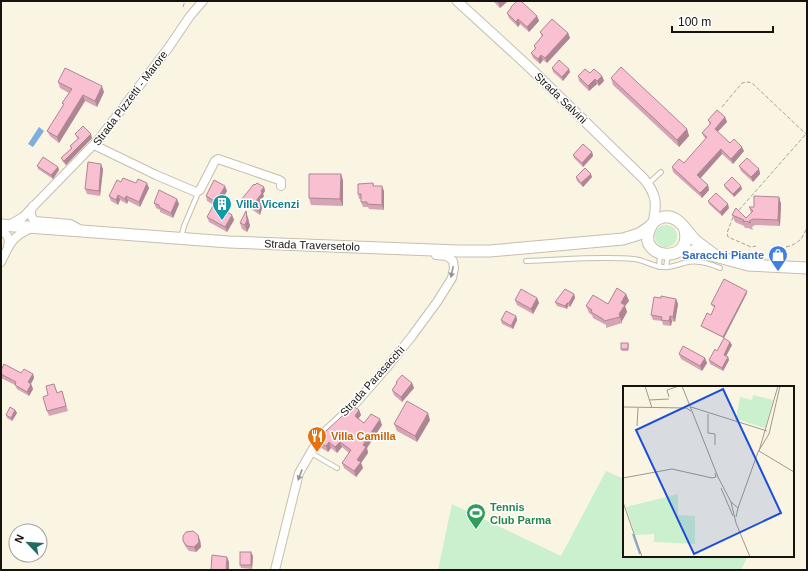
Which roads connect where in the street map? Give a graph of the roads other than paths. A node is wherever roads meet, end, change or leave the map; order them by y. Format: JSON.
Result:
{"nodes":[{"id":1,"x":203,"y":1,"type":"edge"},
{"id":2,"x":457,"y":1,"type":"edge"},
{"id":3,"x":94,"y":145,"type":"junction"},
{"id":4,"x":662,"y":172,"type":"dead end"},
{"id":5,"x":648,"y":184,"type":"junction"},
{"id":6,"x":281,"y":186,"type":"dead end"},
{"id":7,"x":200,"y":190,"type":"junction"},
{"id":8,"x":656,"y":203,"type":"junction"},
{"id":9,"x":34,"y":206,"type":"junction"},
{"id":10,"x":672,"y":217,"type":"junction"},
{"id":11,"x":652,"y":224,"type":"junction"},
{"id":12,"x":3,"y":227,"type":"edge"},
{"id":13,"x":684,"y":227,"type":"junction"},
{"id":14,"x":36,"y":228,"type":"junction"},
{"id":15,"x":86,"y":231,"type":"junction"},
{"id":16,"x":180,"y":238,"type":"junction"},
{"id":17,"x":623,"y":239,"type":"junction"},
{"id":18,"x":8,"y":246,"type":"junction"},
{"id":19,"x":386,"y":248,"type":"junction"},
{"id":20,"x":680,"y":250,"type":"junction"},
{"id":21,"x":660,"y":252,"type":"junction"},
{"id":22,"x":716,"y":256,"type":"junction"},
{"id":23,"x":526,"y":261,"type":"dead end"},
{"id":24,"x":1,"y":262,"type":"edge"},
{"id":25,"x":659,"y":267,"type":"junction"},
{"id":26,"x":666,"y":268,"type":"junction"},
{"id":27,"x":720,"y":268,"type":"dead end"},
{"id":28,"x":807,"y":268,"type":"edge"},
{"id":29,"x":311,"y":453,"type":"junction"},
{"id":30,"x":337,"y":468,"type":"dead end"},
{"id":31,"x":275,"y":570,"type":"edge"}],
"edges":[{"from":1,"to":3,"type":"street","name":"Strada Pizzetti - Marore"},
{"from":2,"to":5,"type":"street","name":"Strada Salvini"},
{"from":3,"to":7,"type":"street"},
{"from":3,"to":9,"type":"street","name":"Strada Pizzetti - Marore"},
{"from":4,"to":5,"type":"lane"},
{"from":5,"to":8,"type":"street","name":"Strada Salvini"},
{"from":6,"to":7,"type":"street"},
{"from":7,"to":16,"type":"lane"},
{"from":8,"to":10,"type":"street","name":"Strada Salvini"},
{"from":8,"to":11,"type":"street"},
{"from":9,"to":12,"type":"street","name":"Strada Pizzetti - Marore"},
{"from":9,"to":15,"type":"street"},
{"from":10,"to":11,"type":"main road","name":"Strada Traversetolo"},
{"from":10,"to":13,"type":"main road"},
{"from":11,"to":17,"type":"main road","name":"Strada Traversetolo"},
{"from":11,"to":21,"type":"main road"},
{"from":12,"to":14,"type":"main road","name":"Strada Traversetolo"},
{"from":12,"to":18,"type":"street"},
{"from":13,"to":20,"type":"main road"},
{"from":13,"to":22,"type":"main road"},
{"from":14,"to":15,"type":"main road","name":"Strada Traversetolo"},
{"from":14,"to":18,"type":"street"},
{"from":15,"to":16,"type":"main road","name":"Strada Traversetolo"},
{"from":16,"to":19,"type":"main road","name":"Strada Traversetolo"},
{"from":17,"to":19,"type":"main road","name":"Strada Traversetolo"},
{"from":17,"to":21,"type":"main road","name":"Strada Traversetolo"},
{"from":18,"to":24,"type":"street"},
{"from":19,"to":29,"type":"street","name":"Strada Parasacchi","one_way":true},
{"from":20,"to":21,"type":"main road"},
{"from":20,"to":22,"type":"main road"},
{"from":21,"to":25,"type":"lane"},
{"from":21,"to":26,"type":"lane"},
{"from":22,"to":28,"type":"main road"},
{"from":23,"to":25,"type":"lane"},
{"from":25,"to":26,"type":"lane"},
{"from":26,"to":27,"type":"lane"},
{"from":29,"to":30,"type":"lane"},
{"from":29,"to":31,"type":"street","name":"Strada Parasacchi","one_way":true}]}
